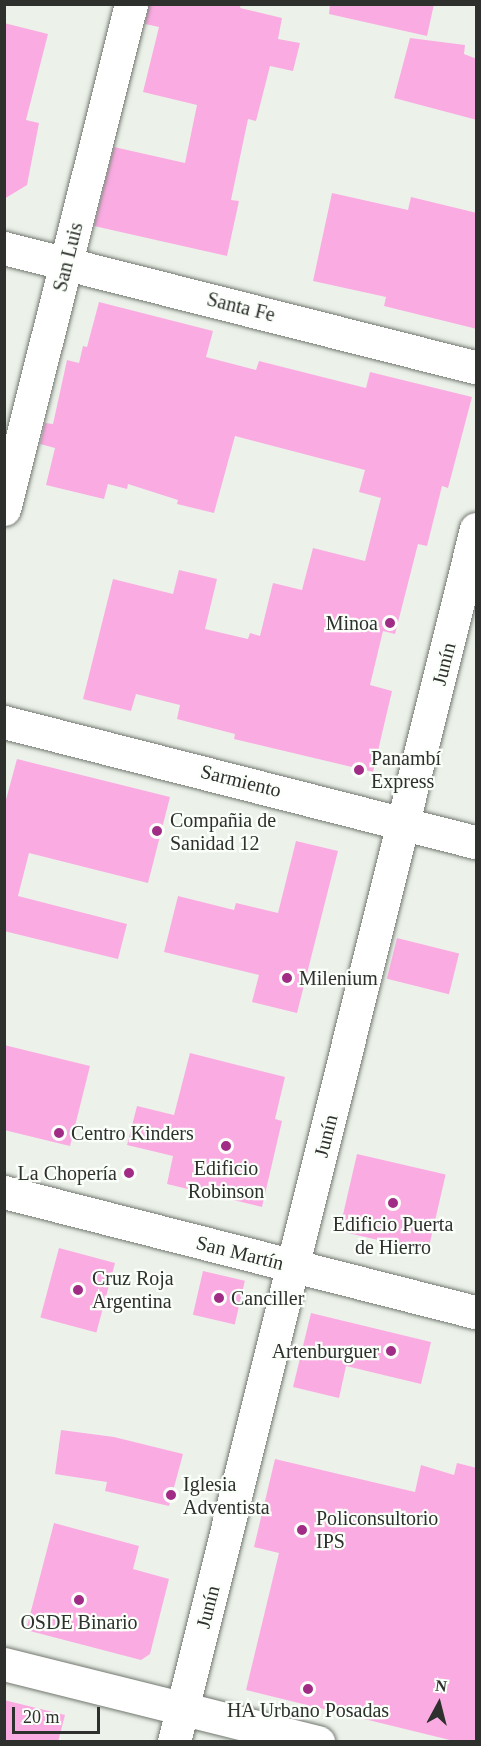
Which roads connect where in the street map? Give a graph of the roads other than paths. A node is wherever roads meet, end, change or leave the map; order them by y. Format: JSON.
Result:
{"nodes":[{"id":1,"x":131,"y":4,"type":"edge"},
{"id":2,"x":4,"y":248,"type":"edge"},
{"id":3,"x":66,"y":263,"type":"junction"},
{"id":4,"x":477,"y":367,"type":"edge"},
{"id":5,"x":4,"y":508,"type":"edge"},
{"id":6,"x":477,"y":529,"type":"edge"},
{"id":7,"x":4,"y":722,"type":"edge"},
{"id":8,"x":404,"y":822,"type":"junction"},
{"id":9,"x":477,"y":842,"type":"edge"},
{"id":10,"x":4,"y":1192,"type":"edge"},
{"id":11,"x":293,"y":1266,"type":"junction"},
{"id":12,"x":477,"y":1312,"type":"edge"},
{"id":13,"x":4,"y":1664,"type":"edge"},
{"id":14,"x":183,"y":1708,"type":"junction"},
{"id":15,"x":174,"y":1742,"type":"edge"},
{"id":16,"x":318,"y":1742,"type":"edge"}],
"edges":[{"from":1,"to":3,"type":"street","name":"San Luis"},
{"from":2,"to":3,"type":"street","name":"Santa Fe"},
{"from":3,"to":4,"type":"street","name":"Santa Fe"},
{"from":3,"to":5,"type":"street","name":"San Luis"},
{"from":6,"to":8,"type":"street","name":"Junín"},
{"from":7,"to":8,"type":"street","name":"Sarmiento"},
{"from":8,"to":9,"type":"street","name":"Sarmiento"},
{"from":8,"to":11,"type":"street","name":"Junín"},
{"from":10,"to":11,"type":"street","name":"San Martín"},
{"from":11,"to":12,"type":"street","name":"San Martín"},
{"from":11,"to":14,"type":"street","name":"Junín"},
{"from":13,"to":14,"type":"street"},
{"from":14,"to":15,"type":"street","name":"Junín"},
{"from":14,"to":16,"type":"street"}]}
